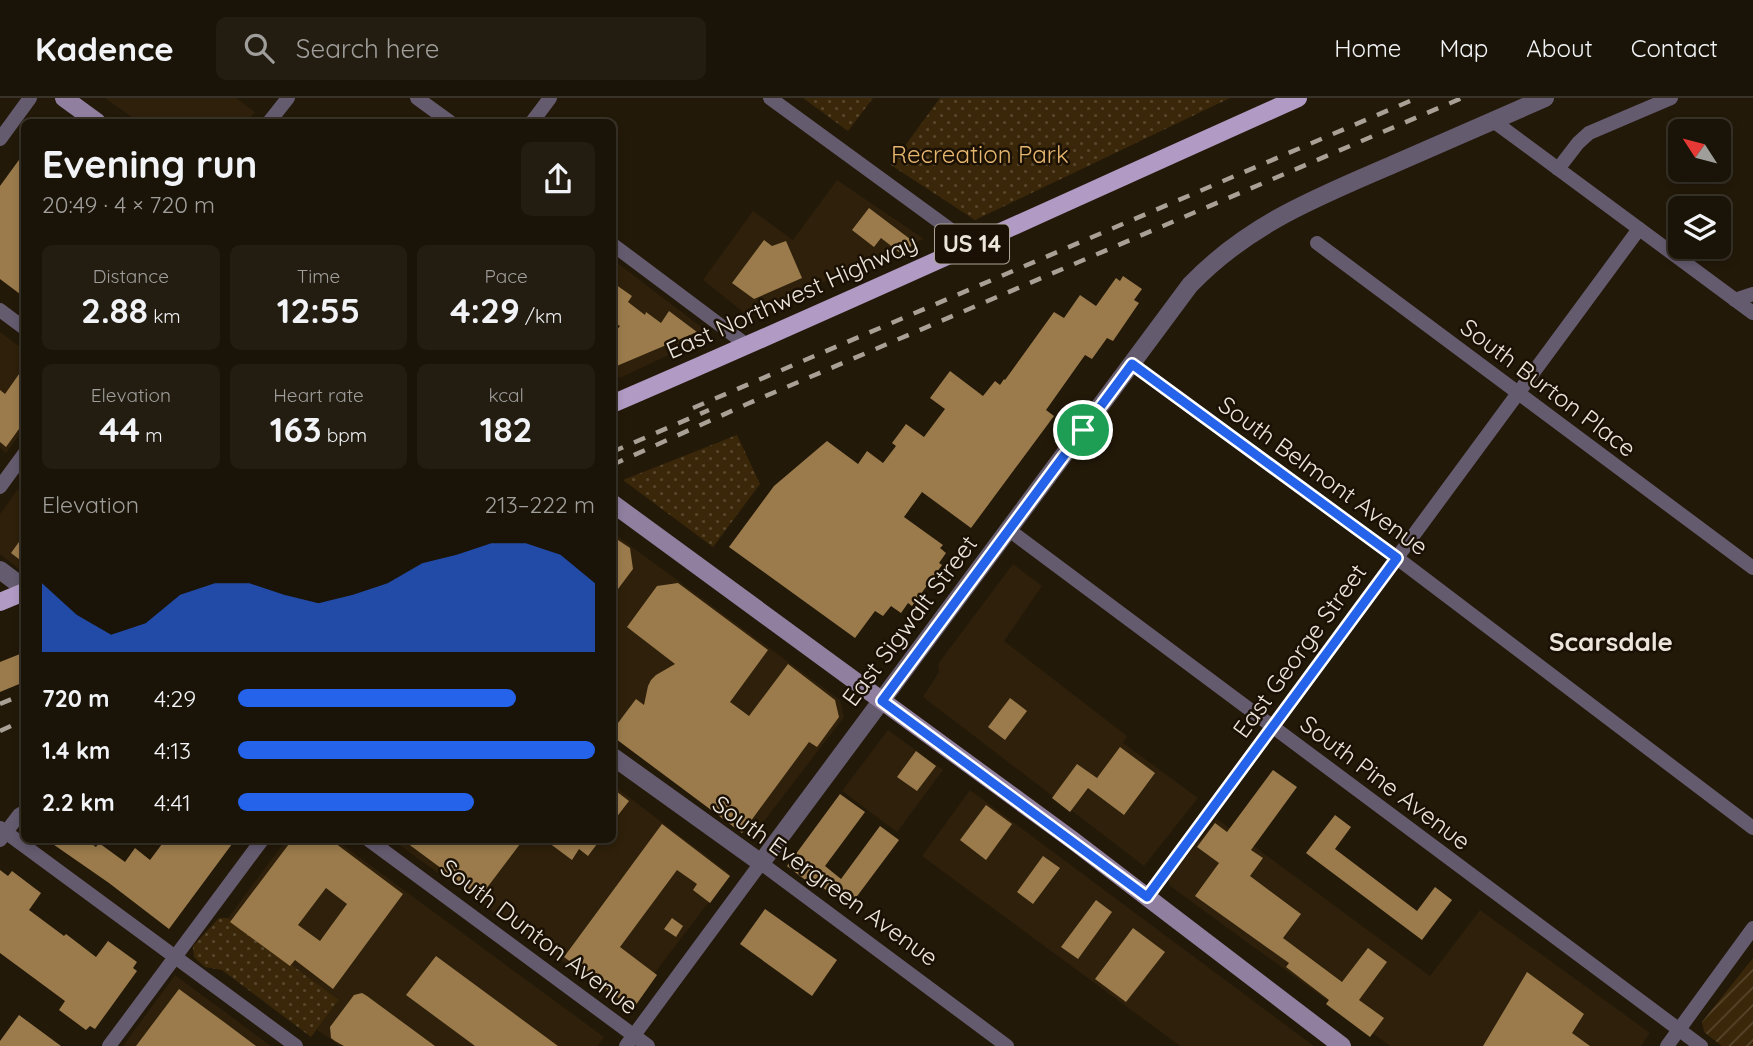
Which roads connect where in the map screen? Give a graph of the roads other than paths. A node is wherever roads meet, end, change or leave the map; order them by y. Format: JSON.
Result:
{"nodes":[{"id":1,"x":30,"y":98,"type":"edge"},
{"id":2,"x":64,"y":98,"type":"edge"},
{"id":3,"x":288,"y":98,"type":"edge"},
{"id":4,"x":417,"y":98,"type":"edge"},
{"id":5,"x":550,"y":98,"type":"edge"},
{"id":6,"x":770,"y":98,"type":"edge"},
{"id":7,"x":1298,"y":98,"type":"edge"},
{"id":8,"x":1545,"y":98,"type":"edge"},
{"id":9,"x":1671,"y":98,"type":"edge"},
{"id":10,"x":93,"y":119,"type":"edge"},
{"id":11,"x":272,"y":119,"type":"edge"},
{"id":12,"x":446,"y":119,"type":"edge"},
{"id":13,"x":535,"y":119,"type":"edge"},
{"id":14,"x":1492,"y":120,"type":"junction"},
{"id":15,"x":0,"y":139,"type":"edge"},
{"id":16,"x":1558,"y":169,"type":"junction"},
{"id":17,"x":1639,"y":229,"type":"junction"},
{"id":18,"x":1317,"y":243,"type":"dead end"},
{"id":19,"x":970,"y":244,"type":"junction"},
{"id":20,"x":616,"y":247,"type":"edge"},
{"id":21,"x":1753,"y":294,"type":"edge"},
{"id":22,"x":1735,"y":300,"type":"junction"},
{"id":23,"x":0,"y":310,"type":"edge"},
{"id":24,"x":1753,"y":313,"type":"edge"},
{"id":25,"x":21,"y":326,"type":"edge"},
{"id":26,"x":748,"y":346,"type":"junction"},
{"id":27,"x":1132,"y":364,"type":"junction"},
{"id":28,"x":1518,"y":393,"type":"junction"},
{"id":29,"x":616,"y":402,"type":"edge"},
{"id":30,"x":21,"y":458,"type":"edge"},
{"id":31,"x":0,"y":487,"type":"edge"},
{"id":32,"x":616,"y":506,"type":"edge"},
{"id":33,"x":1009,"y":530,"type":"junction"},
{"id":34,"x":1397,"y":558,"type":"junction"},
{"id":35,"x":1753,"y":568,"type":"edge"},
{"id":36,"x":0,"y":570,"type":"edge"},
{"id":37,"x":21,"y":588,"type":"edge"},
{"id":38,"x":21,"y":592,"type":"edge"},
{"id":39,"x":0,"y":602,"type":"edge"},
{"id":40,"x":882,"y":701,"type":"junction"},
{"id":41,"x":1272,"y":727,"type":"junction"},
{"id":42,"x":616,"y":759,"type":"edge"},
{"id":43,"x":21,"y":814,"type":"edge"},
{"id":44,"x":1753,"y":828,"type":"edge"},
{"id":45,"x":2,"y":834,"type":"edge"},
{"id":46,"x":260,"y":843,"type":"edge"},
{"id":47,"x":373,"y":843,"type":"edge"},
{"id":48,"x":761,"y":863,"type":"junction"},
{"id":49,"x":1147,"y":897,"type":"junction"},
{"id":50,"x":1753,"y":928,"type":"edge"},
{"id":51,"x":174,"y":957,"type":"junction"},
{"id":52,"x":1679,"y":1030,"type":"junction"},
{"id":53,"x":630,"y":1041,"type":"edge"},
{"id":54,"x":109,"y":1046,"type":"edge"},
{"id":55,"x":296,"y":1046,"type":"edge"},
{"id":56,"x":648,"y":1046,"type":"edge"},
{"id":57,"x":1007,"y":1046,"type":"edge"},
{"id":58,"x":1342,"y":1046,"type":"edge"},
{"id":59,"x":1667,"y":1046,"type":"edge"},
{"id":60,"x":1701,"y":1046,"type":"edge"}],
"edges":[{"from":1,"to":15,"type":"street"},
{"from":2,"to":10,"type":"main road"},
{"from":3,"to":11,"type":"street"},
{"from":4,"to":12,"type":"street"},
{"from":5,"to":13,"type":"street"},
{"from":6,"to":19,"type":"street"},
{"from":7,"to":19,"type":"main road","name":"East Northwest Highway","number":"US 14"},
{"from":8,"to":14,"type":"street","name":"East Sigwalt Street"},
{"from":9,"to":16,"type":"street"},
{"from":14,"to":16,"type":"street"},
{"from":14,"to":27,"type":"street","name":"East Sigwalt Street"},
{"from":16,"to":17,"type":"street"},
{"from":17,"to":22,"type":"street"},
{"from":17,"to":28,"type":"street","name":"East George Street"},
{"from":18,"to":28,"type":"street","name":"South Burton Place"},
{"from":19,"to":26,"type":"main road","name":"East Northwest Highway","number":"US 14"},
{"from":20,"to":26,"type":"street"},
{"from":21,"to":22,"type":"street"},
{"from":22,"to":24,"type":"street"},
{"from":23,"to":25,"type":"street"},
{"from":26,"to":29,"type":"main road","name":"East Northwest Highway","number":"US 14"},
{"from":27,"to":33,"type":"street","name":"East Sigwalt Street"},
{"from":27,"to":34,"type":"street","name":"South Belmont Avenue"},
{"from":28,"to":34,"type":"street","name":"East George Street"},
{"from":28,"to":35,"type":"street","name":"South Burton Place"},
{"from":30,"to":31,"type":"street"},
{"from":32,"to":40,"type":"main road"},
{"from":33,"to":40,"type":"street","name":"East Sigwalt Street"},
{"from":33,"to":41,"type":"street","name":"South Pine Avenue"},
{"from":34,"to":41,"type":"street","name":"East George Street"},
{"from":34,"to":44,"type":"street","name":"South Belmont Avenue"},
{"from":36,"to":37,"type":"street"},
{"from":38,"to":39,"type":"main road"},
{"from":40,"to":48,"type":"street","name":"East Sigwalt Street"},
{"from":40,"to":49,"type":"main road"},
{"from":41,"to":49,"type":"street","name":"East George Street"},
{"from":41,"to":52,"type":"street","name":"South Pine Avenue"},
{"from":42,"to":48,"type":"street","name":"South Evergreen Avenue"},
{"from":43,"to":45,"type":"street"},
{"from":45,"to":51,"type":"street"},
{"from":46,"to":51,"type":"street"},
{"from":47,"to":53,"type":"street","name":"South Dunton Avenue"},
{"from":48,"to":53,"type":"street","name":"East Sigwalt Street"},
{"from":48,"to":57,"type":"street","name":"South Evergreen Avenue"},
{"from":49,"to":58,"type":"main road"},
{"from":50,"to":52,"type":"street"},
{"from":51,"to":54,"type":"street"},
{"from":51,"to":55,"type":"street"},
{"from":52,"to":59,"type":"street"},
{"from":52,"to":60,"type":"street","name":"South Pine Avenue"},
{"from":53,"to":56,"type":"street","name":"South Dunton Avenue"}]}
